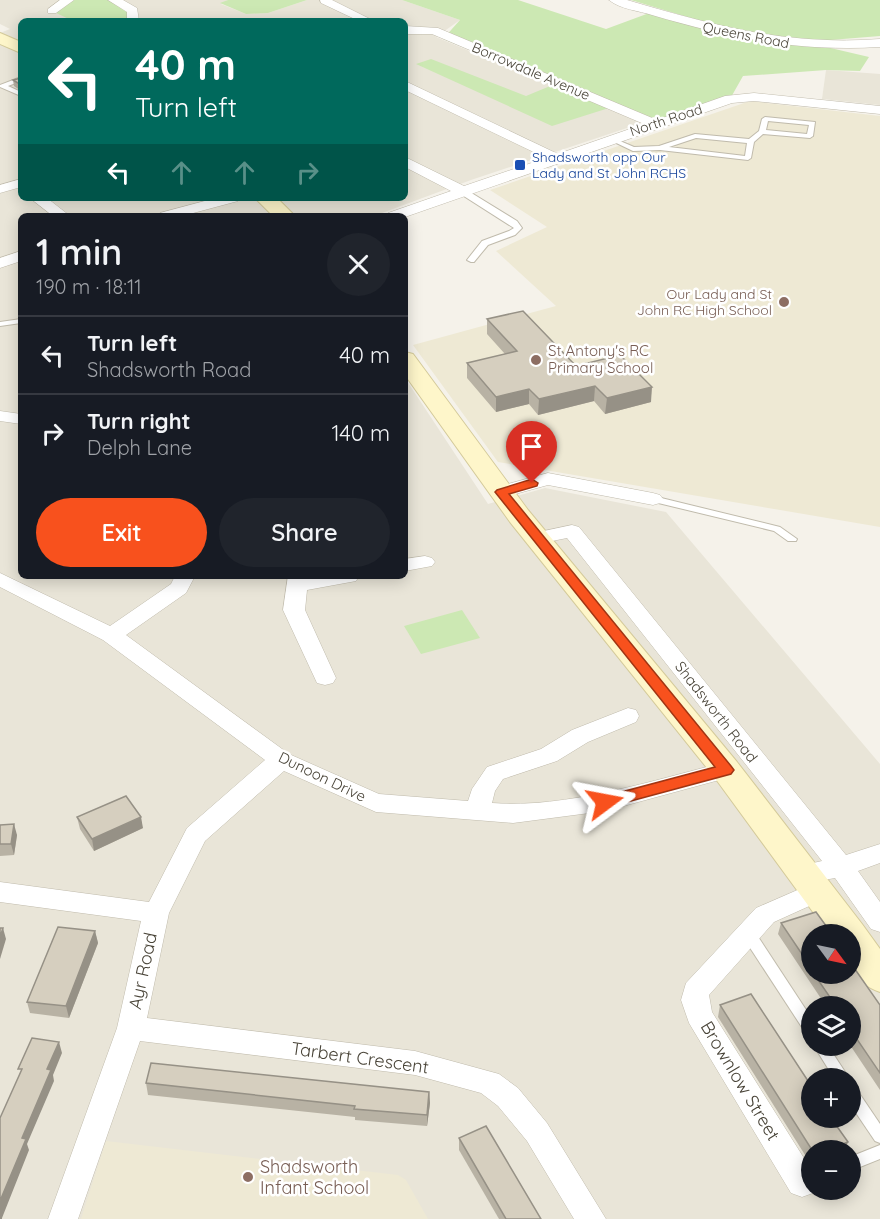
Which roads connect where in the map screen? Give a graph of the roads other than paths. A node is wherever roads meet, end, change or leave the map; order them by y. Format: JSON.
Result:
{"nodes":[{"id":1,"x":68,"y":0,"type":"edge"},
{"id":2,"x":114,"y":0,"type":"edge"},
{"id":3,"x":615,"y":0,"type":"edge"},
{"id":4,"x":327,"y":1,"type":"edge"},
{"id":5,"x":52,"y":11,"type":"dead end"},
{"id":6,"x":133,"y":18,"type":"edge"},
{"id":7,"x":362,"y":18,"type":"edge"},
{"id":8,"x":408,"y":30,"type":"edge"},
{"id":9,"x":0,"y":38,"type":"edge"},
{"id":10,"x":880,"y":43,"type":"edge"},
{"id":11,"x":18,"y":47,"type":"edge"},
{"id":12,"x":18,"y":80,"type":"edge"},
{"id":13,"x":408,"y":86,"type":"edge"},
{"id":14,"x":18,"y":93,"type":"edge"},
{"id":15,"x":880,"y":110,"type":"edge"},
{"id":16,"x":655,"y":124,"type":"junction"},
{"id":17,"x":762,"y":132,"type":"junction"},
{"id":18,"x":611,"y":139,"type":"junction"},
{"id":19,"x":750,"y":141,"type":"junction"},
{"id":20,"x":660,"y":148,"type":"junction"},
{"id":21,"x":556,"y":158,"type":"junction"},
{"id":22,"x":408,"y":163,"type":"edge"},
{"id":23,"x":18,"y":185,"type":"edge"},
{"id":24,"x":0,"y":189,"type":"edge"},
{"id":25,"x":462,"y":191,"type":"junction"},
{"id":26,"x":41,"y":201,"type":"edge"},
{"id":27,"x":222,"y":201,"type":"edge"},
{"id":28,"x":269,"y":201,"type":"edge"},
{"id":29,"x":59,"y":213,"type":"edge"},
{"id":30,"x":176,"y":213,"type":"edge"},
{"id":31,"x":282,"y":213,"type":"edge"},
{"id":32,"x":401,"y":213,"type":"edge"},
{"id":33,"x":18,"y":257,"type":"edge"},
{"id":34,"x":471,"y":260,"type":"dead end"},
{"id":35,"x":0,"y":263,"type":"edge"},
{"id":36,"x":18,"y":321,"type":"edge"},
{"id":37,"x":0,"y":324,"type":"edge"},
{"id":38,"x":408,"y":363,"type":"edge"},
{"id":39,"x":0,"y":416,"type":"edge"},
{"id":40,"x":18,"y":419,"type":"edge"},
{"id":41,"x":501,"y":492,"type":"junction"},
{"id":42,"x":652,"y":499,"type":"joint"},
{"id":43,"x":537,"y":538,"type":"junction"},
{"id":44,"x":792,"y":539,"type":"dead end"},
{"id":45,"x":0,"y":579,"type":"edge"},
{"id":46,"x":183,"y":579,"type":"edge"},
{"id":47,"x":318,"y":579,"type":"edge"},
{"id":48,"x":297,"y":581,"type":"edge"},
{"id":49,"x":111,"y":635,"type":"junction"},
{"id":50,"x":325,"y":678,"type":"dead end"},
{"id":51,"x":628,"y":716,"type":"dead end"},
{"id":52,"x":281,"y":760,"type":"junction"},
{"id":53,"x":726,"y":770,"type":"junction"},
{"id":54,"x":477,"y":812,"type":"junction"},
{"id":55,"x":880,"y":853,"type":"edge"},
{"id":56,"x":841,"y":867,"type":"junction"},
{"id":57,"x":811,"y":883,"type":"junction"},
{"id":58,"x":0,"y":892,"type":"edge"},
{"id":59,"x":156,"y":913,"type":"junction"},
{"id":60,"x":880,"y":922,"type":"edge"},
{"id":61,"x":842,"y":924,"type":"edge"},
{"id":62,"x":748,"y":933,"type":"junction"},
{"id":63,"x":861,"y":950,"type":"edge"},
{"id":64,"x":880,"y":977,"type":"edge"},
{"id":65,"x":801,"y":1014,"type":"edge"},
{"id":66,"x":131,"y":1028,"type":"junction"},
{"id":67,"x":861,"y":1108,"type":"edge"},
{"id":68,"x":880,"y":1136,"type":"edge"},
{"id":69,"x":880,"y":1152,"type":"edge"},
{"id":70,"x":861,"y":1160,"type":"edge"},
{"id":71,"x":801,"y":1172,"type":"edge"},
{"id":72,"x":63,"y":1219,"type":"edge"},
{"id":73,"x":591,"y":1219,"type":"edge"}],
"edges":[{"from":1,"to":5,"type":"street"},
{"from":2,"to":6,"type":"street"},
{"from":3,"to":10,"type":"street","name":"Queens Road"},
{"from":4,"to":7,"type":"street"},
{"from":8,"to":16,"type":"street","name":"Borrowdale Avenue"},
{"from":9,"to":11,"type":"main road"},
{"from":12,"to":14,"type":"lane"},
{"from":13,"to":21,"type":"street"},
{"from":15,"to":16,"type":"street","name":"North Road"},
{"from":16,"to":18,"type":"street","name":"North Road"},
{"from":17,"to":17,"type":"lane"},
{"from":17,"to":19,"type":"lane"},
{"from":18,"to":20,"type":"lane"},
{"from":18,"to":21,"type":"street","name":"North Road"},
{"from":19,"to":20,"type":"lane"},
{"from":19,"to":20,"type":"lane"},
{"from":21,"to":25,"type":"street","name":"North Road"},
{"from":22,"to":25,"type":"street"},
{"from":23,"to":24,"type":"street"},
{"from":25,"to":32,"type":"street","name":"North Road"},
{"from":25,"to":34,"type":"lane"},
{"from":26,"to":29,"type":"street"},
{"from":27,"to":30,"type":"street"},
{"from":28,"to":31,"type":"main road"},
{"from":33,"to":35,"type":"street"},
{"from":36,"to":37,"type":"lane"},
{"from":38,"to":41,"type":"main road","name":"Shadsworth Road"},
{"from":39,"to":40,"type":"street"},
{"from":41,"to":42,"type":"street"},
{"from":41,"to":43,"type":"main road","name":"Shadsworth Road"},
{"from":42,"to":44,"type":"lane"},
{"from":43,"to":53,"type":"main road","name":"Shadsworth Road"},
{"from":43,"to":56,"type":"street","name":"Shadsworth Road"},
{"from":45,"to":49,"type":"street","name":"Dunoon Drive"},
{"from":46,"to":49,"type":"street"},
{"from":47,"to":48,"type":"street"},
{"from":48,"to":50,"type":"street"},
{"from":49,"to":52,"type":"street","name":"Dunoon Drive"},
{"from":51,"to":54,"type":"street"},
{"from":52,"to":54,"type":"street","name":"Dunoon Drive"},
{"from":52,"to":59,"type":"street","name":"Ayr Road"},
{"from":53,"to":54,"type":"street","name":"Dunoon Drive"},
{"from":53,"to":57,"type":"main road","name":"Shadsworth Road"},
{"from":55,"to":56,"type":"street","name":"Brownlow Street"},
{"from":56,"to":57,"type":"street","name":"Brownlow Street"},
{"from":56,"to":60,"type":"street","name":"Shadsworth Road"},
{"from":57,"to":61,"type":"main road","name":"Shadsworth Road"},
{"from":57,"to":62,"type":"street","name":"Brownlow Street"},
{"from":58,"to":59,"type":"street"},
{"from":59,"to":66,"type":"street","name":"Ayr Road"},
{"from":62,"to":65,"type":"lane"},
{"from":62,"to":71,"type":"street","name":"Brownlow Street"},
{"from":63,"to":64,"type":"main road","name":"Shadsworth Road"},
{"from":66,"to":72,"type":"street","name":"Ayr Road"},
{"from":66,"to":73,"type":"street","name":"Tarbert Crescent"},
{"from":67,"to":68,"type":"lane"},
{"from":69,"to":70,"type":"lane"}]}
